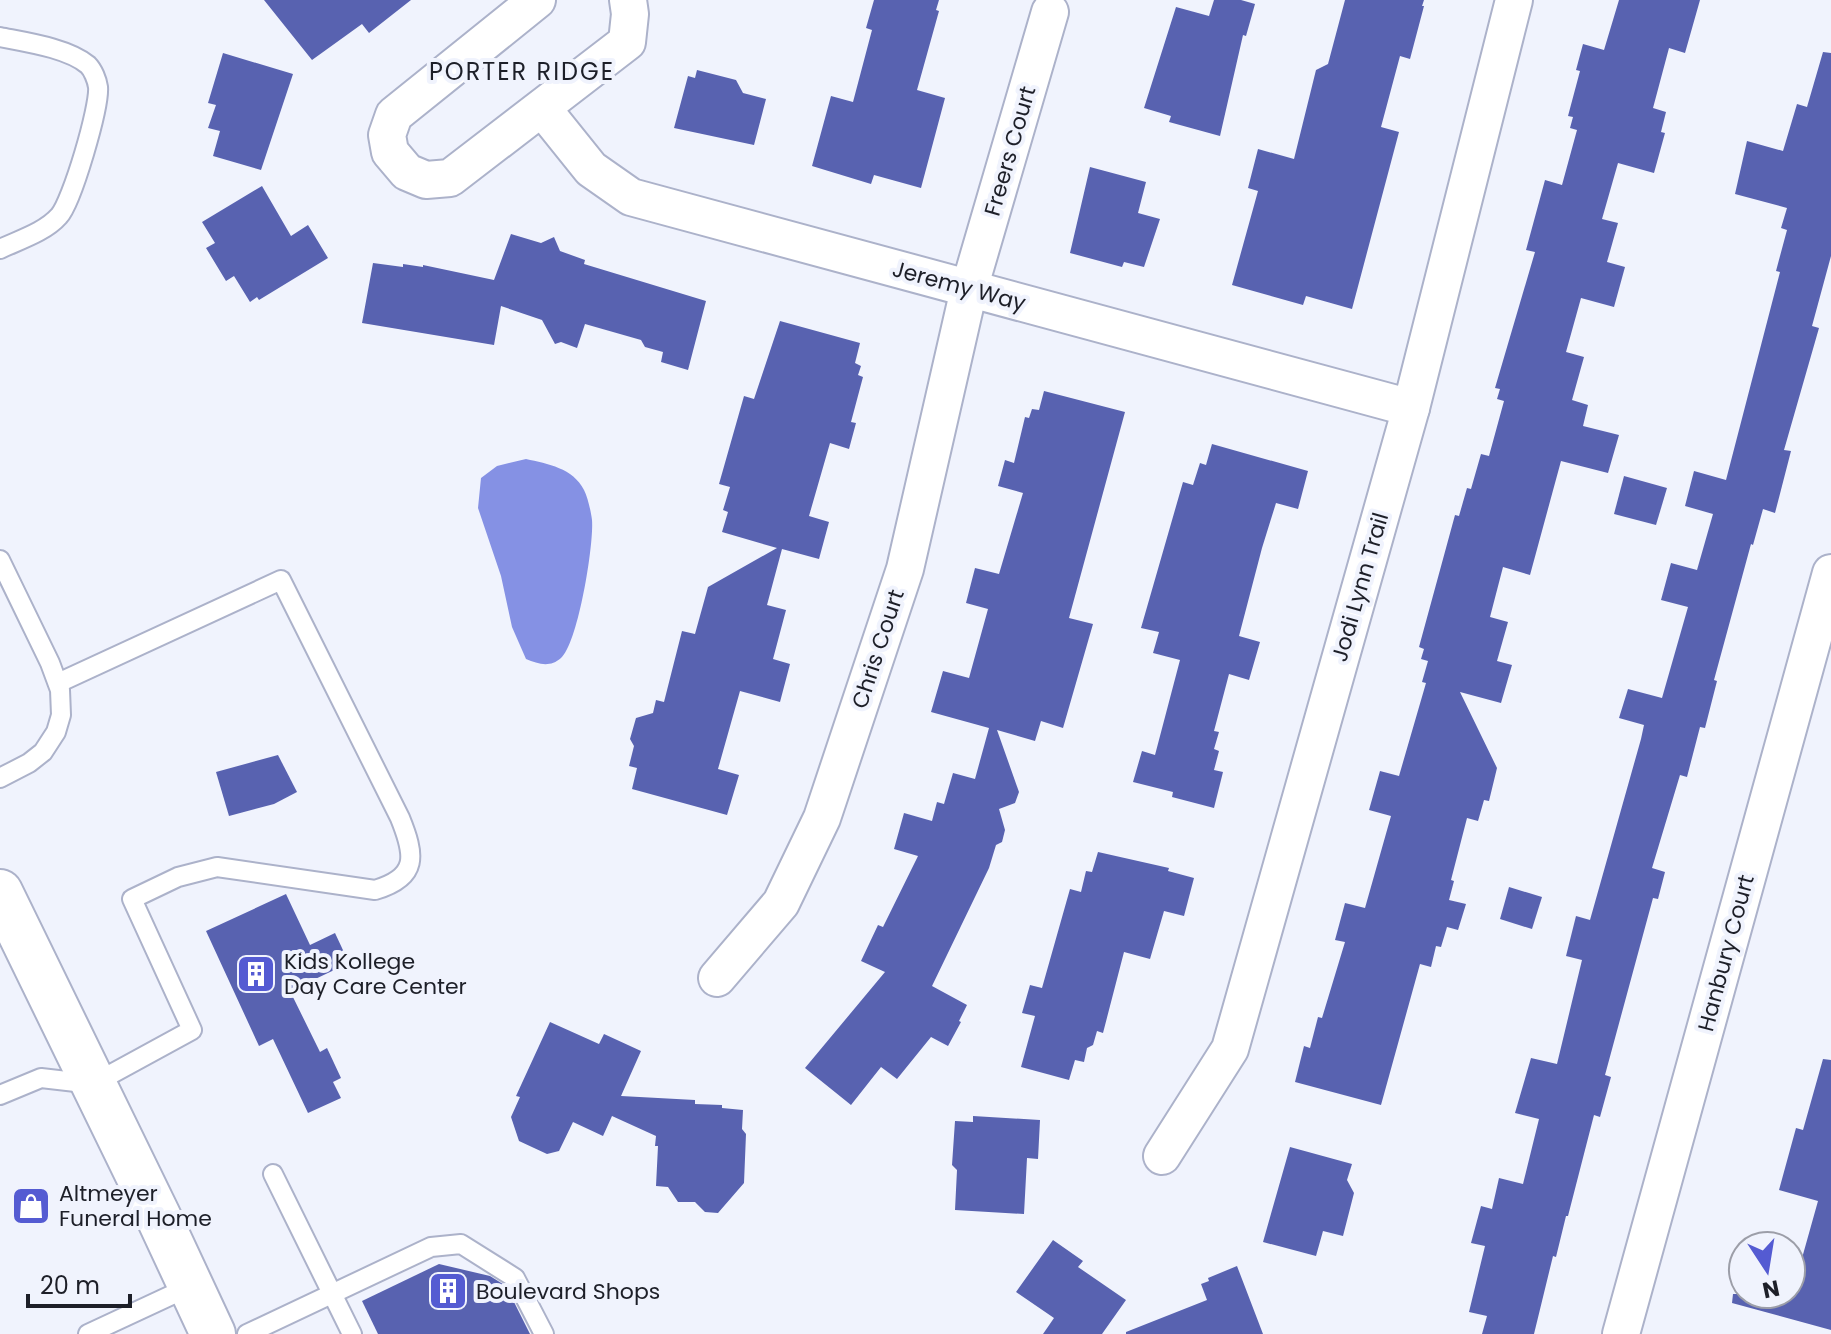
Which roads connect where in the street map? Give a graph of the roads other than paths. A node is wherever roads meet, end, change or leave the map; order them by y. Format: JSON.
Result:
{"nodes":[{"id":1,"x":537,"y":0,"type":"edge"},
{"id":2,"x":628,"y":0,"type":"edge"},
{"id":3,"x":1514,"y":0,"type":"edge"},
{"id":4,"x":1050,"y":12,"type":"dead end"},
{"id":5,"x":0,"y":37,"type":"edge"},
{"id":6,"x":542,"y":108,"type":"junction"},
{"id":7,"x":0,"y":249,"type":"edge"},
{"id":8,"x":969,"y":289,"type":"junction"},
{"id":9,"x":1411,"y":408,"type":"junction"},
{"id":10,"x":0,"y":560,"type":"edge"},
{"id":11,"x":1831,"y":573,"type":"edge"},
{"id":12,"x":58,"y":683,"type":"junction"},
{"id":13,"x":0,"y":778,"type":"edge"},
{"id":14,"x":0,"y":892,"type":"edge"},
{"id":15,"x":717,"y":978,"type":"dead end"},
{"id":16,"x":93,"y":1084,"type":"junction"},
{"id":17,"x":0,"y":1095,"type":"edge"},
{"id":18,"x":1162,"y":1156,"type":"dead end"},
{"id":19,"x":273,"y":1174,"type":"dead end"},
{"id":20,"x":191,"y":1286,"type":"junction"},
{"id":21,"x":333,"y":1293,"type":"junction"},
{"id":22,"x":88,"y":1334,"type":"edge"},
{"id":23,"x":213,"y":1334,"type":"edge"},
{"id":24,"x":247,"y":1334,"type":"edge"},
{"id":25,"x":352,"y":1334,"type":"edge"},
{"id":26,"x":544,"y":1334,"type":"edge"},
{"id":27,"x":1621,"y":1334,"type":"edge"}],
"edges":[{"from":1,"to":6,"type":"street"},
{"from":2,"to":6,"type":"street"},
{"from":3,"to":9,"type":"street","name":"Jodi Lynn Trail"},
{"from":4,"to":8,"type":"street","name":"Freers Court"},
{"from":5,"to":7,"type":"lane"},
{"from":6,"to":8,"type":"street","name":"Jeremy Way"},
{"from":8,"to":9,"type":"street","name":"Jeremy Way"},
{"from":8,"to":15,"type":"street","name":"Chris Court"},
{"from":9,"to":18,"type":"street","name":"Jodi Lynn Trail"},
{"from":10,"to":12,"type":"lane"},
{"from":11,"to":27,"type":"street","name":"Hanbury Court"},
{"from":12,"to":13,"type":"lane"},
{"from":12,"to":16,"type":"lane"},
{"from":14,"to":16,"type":"main road"},
{"from":16,"to":17,"type":"lane"},
{"from":16,"to":20,"type":"main road"},
{"from":19,"to":21,"type":"lane"},
{"from":20,"to":22,"type":"lane"},
{"from":20,"to":23,"type":"main road"},
{"from":21,"to":24,"type":"lane"},
{"from":21,"to":25,"type":"lane"},
{"from":21,"to":26,"type":"lane"}]}
